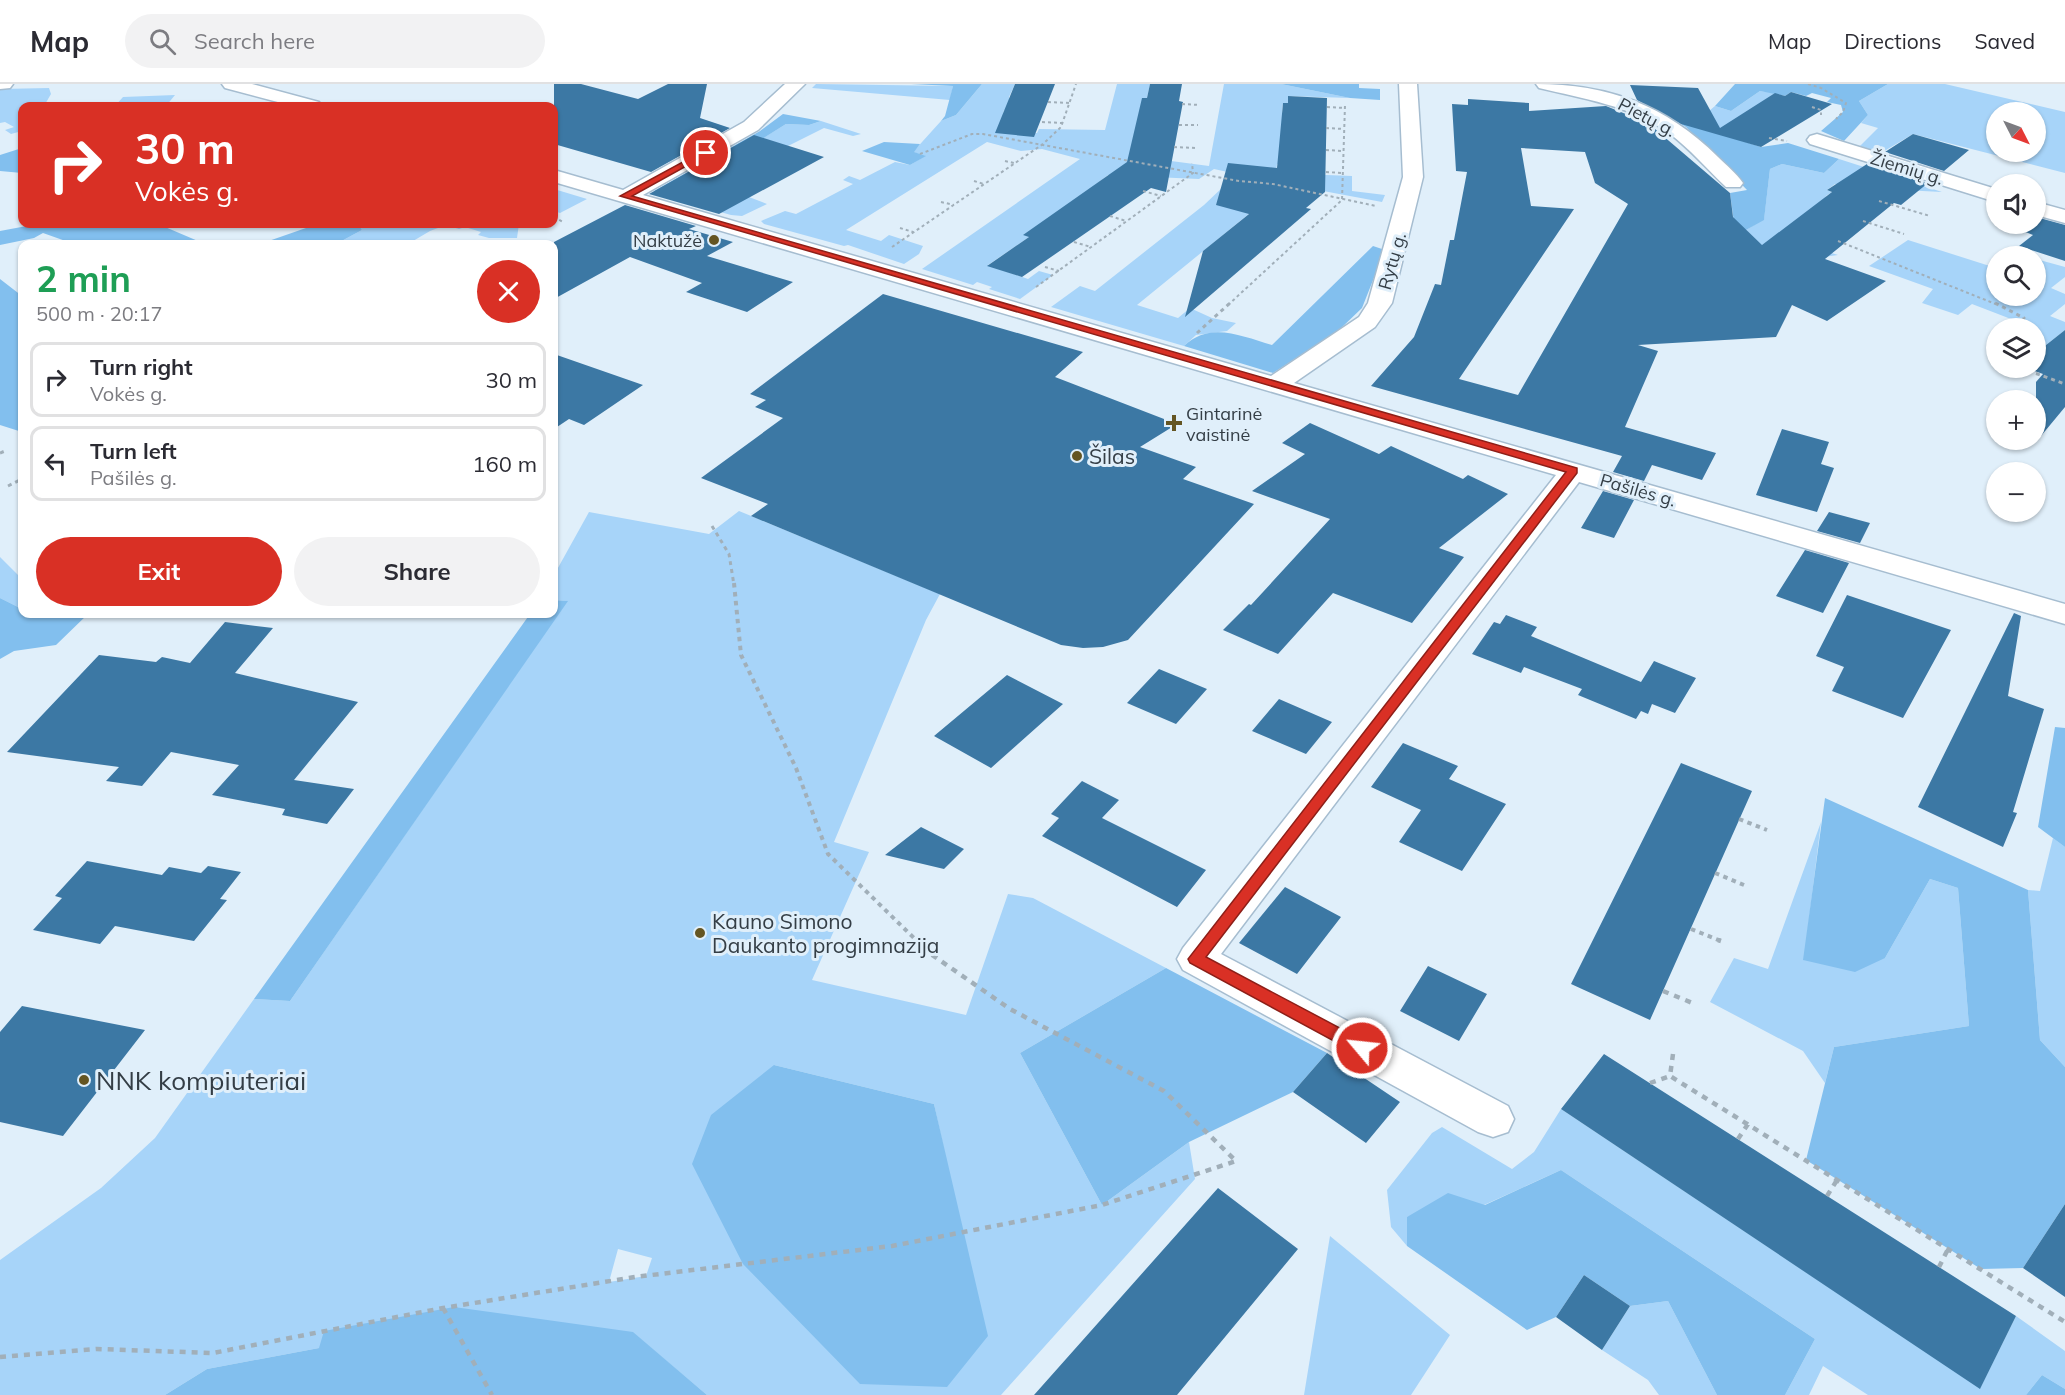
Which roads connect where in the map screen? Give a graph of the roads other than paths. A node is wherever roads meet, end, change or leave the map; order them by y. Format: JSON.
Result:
{"nodes":[{"id":1,"x":231,"y":84,"type":"edge"},
{"id":2,"x":796,"y":84,"type":"edge"},
{"id":3,"x":1408,"y":84,"type":"edge"},
{"id":4,"x":1545,"y":84,"type":"edge"},
{"id":5,"x":297,"y":102,"type":"edge"},
{"id":6,"x":1817,"y":140,"type":"road end"},
{"id":7,"x":558,"y":177,"type":"edge"},
{"id":8,"x":1733,"y":183,"type":"dead end"},
{"id":9,"x":1986,"y":193,"type":"edge"},
{"id":10,"x":625,"y":196,"type":"junction"},
{"id":11,"x":2046,"y":211,"type":"edge"},
{"id":12,"x":2065,"y":217,"type":"edge"},
{"id":13,"x":1274,"y":385,"type":"junction"},
{"id":14,"x":1573,"y":471,"type":"junction"},
{"id":15,"x":2065,"y":614,"type":"edge"},
{"id":16,"x":1493,"y":1119,"type":"dead end"}],
"edges":[{"from":1,"to":5,"type":"street"},
{"from":2,"to":10,"type":"street"},
{"from":3,"to":13,"type":"street","name":"Rytų g."},
{"from":4,"to":8,"type":"street","name":"Pietų g."},
{"from":6,"to":9,"type":"street","name":"Žiemių g."},
{"from":7,"to":10,"type":"street","name":"Pašilės g."},
{"from":10,"to":13,"type":"street","name":"Pašilės g."},
{"from":11,"to":12,"type":"street"},
{"from":13,"to":14,"type":"street","name":"Pašilės g."},
{"from":14,"to":15,"type":"street","name":"Pašilės g."},
{"from":14,"to":16,"type":"street"}]}
